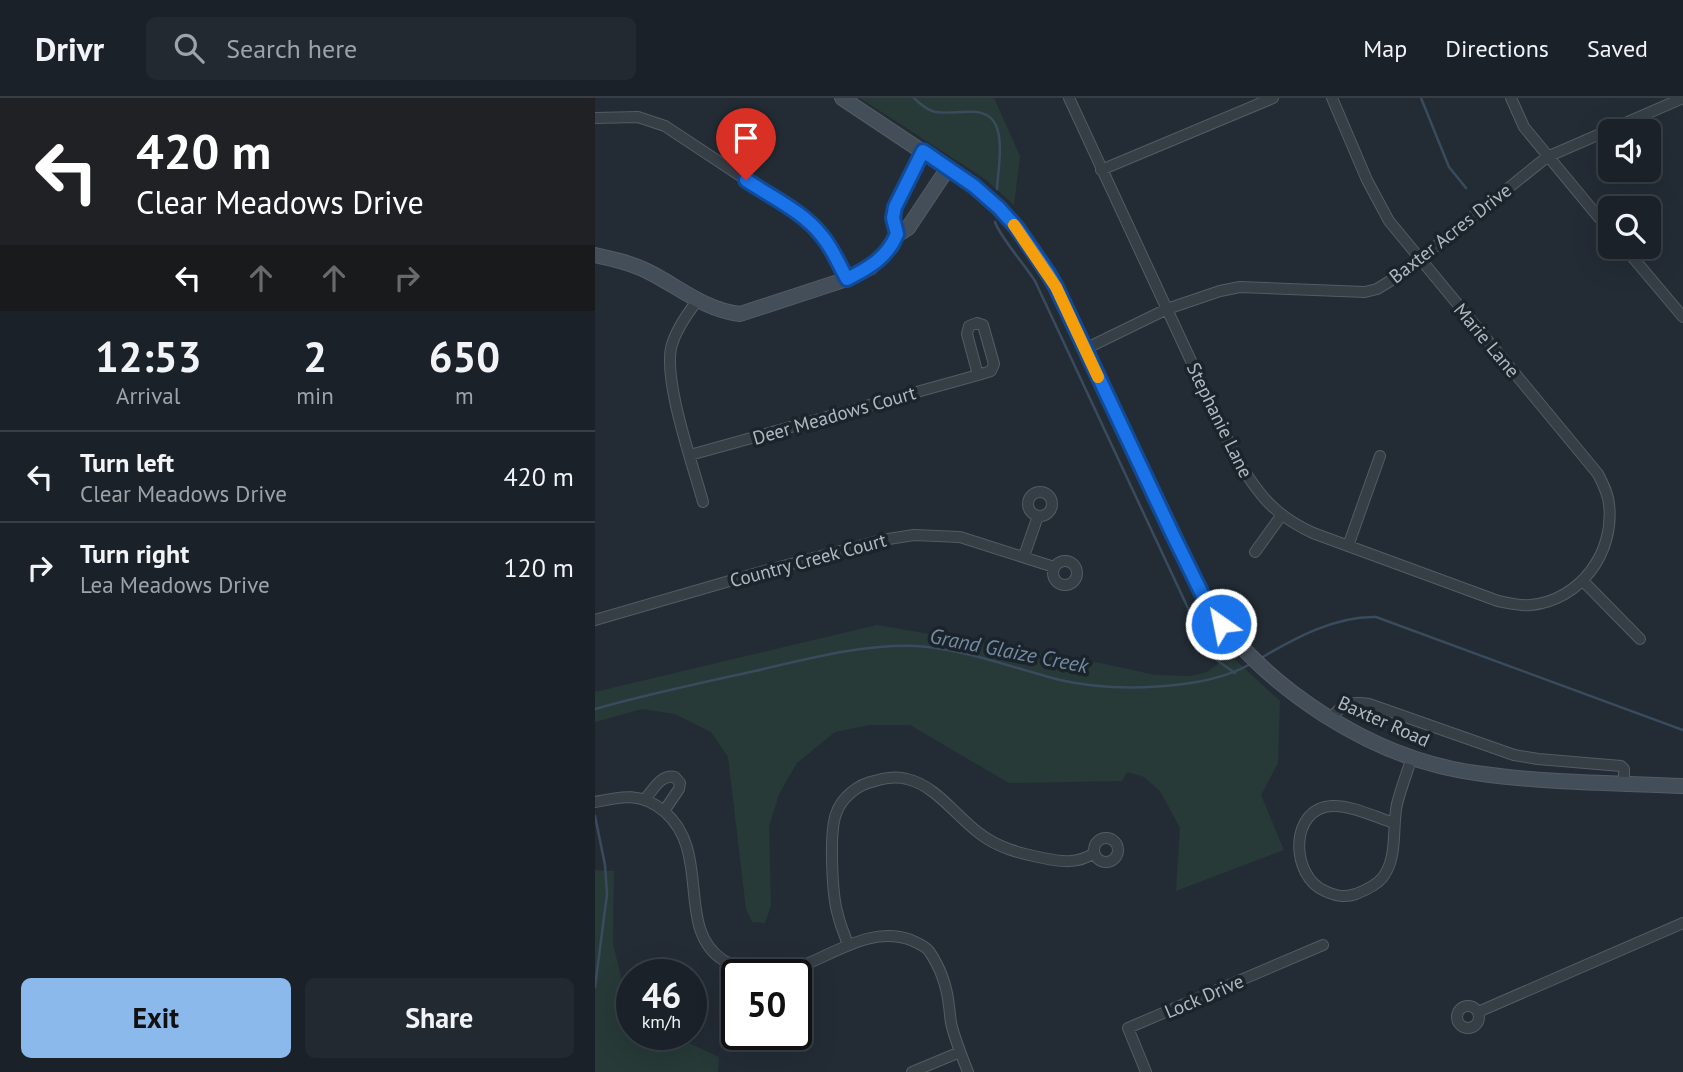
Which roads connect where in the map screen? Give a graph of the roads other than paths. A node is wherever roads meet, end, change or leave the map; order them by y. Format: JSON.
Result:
{"nodes":[{"id":1,"x":842,"y":98,"type":"edge"},
{"id":2,"x":1069,"y":98,"type":"edge"},
{"id":3,"x":1273,"y":98,"type":"edge"},
{"id":4,"x":1332,"y":98,"type":"edge"},
{"id":5,"x":1511,"y":98,"type":"edge"},
{"id":6,"x":1683,"y":98,"type":"edge"},
{"id":7,"x":595,"y":118,"type":"edge"},
{"id":8,"x":923,"y":151,"type":"junction"},
{"id":9,"x":1547,"y":157,"type":"junction"},
{"id":10,"x":948,"y":168,"type":"junction"},
{"id":11,"x":1101,"y":170,"type":"junction"},
{"id":12,"x":1598,"y":217,"type":"edge"},
{"id":13,"x":897,"y":234,"type":"junction"},
{"id":14,"x":595,"y":255,"type":"edge"},
{"id":15,"x":1420,"y":259,"type":"junction"},
{"id":16,"x":1634,"y":259,"type":"edge"},
{"id":17,"x":847,"y":279,"type":"junction"},
{"id":18,"x":697,"y":301,"type":"junction"},
{"id":19,"x":1167,"y":309,"type":"junction"},
{"id":20,"x":1683,"y":317,"type":"edge"},
{"id":21,"x":1085,"y":349,"type":"junction"},
{"id":22,"x":978,"y":375,"type":"dead end"},
{"id":23,"x":690,"y":455,"type":"junction"},
{"id":24,"x":1380,"y":456,"type":"dead end"},
{"id":25,"x":703,"y":502,"type":"dead end"},
{"id":26,"x":1038,"y":516,"type":"dead end"},
{"id":27,"x":1281,"y":516,"type":"junction"},
{"id":28,"x":1348,"y":546,"type":"junction"},
{"id":29,"x":1255,"y":552,"type":"dead end"},
{"id":30,"x":1024,"y":556,"type":"junction"},
{"id":31,"x":1054,"y":567,"type":"dead end"},
{"id":32,"x":1583,"y":581,"type":"junction"},
{"id":33,"x":595,"y":620,"type":"edge"},
{"id":34,"x":1640,"y":639,"type":"dead end"},
{"id":35,"x":1330,"y":720,"type":"junction"},
{"id":36,"x":1412,"y":757,"type":"junction"},
{"id":37,"x":1624,"y":783,"type":"junction"},
{"id":38,"x":1683,"y":786,"type":"edge"},
{"id":39,"x":645,"y":799,"type":"junction"},
{"id":40,"x":595,"y":802,"type":"edge"},
{"id":41,"x":664,"y":811,"type":"junction"},
{"id":42,"x":1394,"y":823,"type":"junction"},
{"id":43,"x":1094,"y":853,"type":"dead end"},
{"id":44,"x":1683,"y":923,"type":"edge"},
{"id":45,"x":848,"y":945,"type":"junction"},
{"id":46,"x":1323,"y":945,"type":"dead end"},
{"id":47,"x":1478,"y":1012,"type":"dead end"},
{"id":48,"x":961,"y":1052,"type":"junction"},
{"id":49,"x":912,"y":1072,"type":"edge"},
{"id":50,"x":968,"y":1072,"type":"edge"},
{"id":51,"x":1146,"y":1072,"type":"edge"}],
"edges":[{"from":1,"to":8,"type":"main road","name":"Baxter Road"},
{"from":2,"to":11,"type":"street","name":"Stephanie Lane"},
{"from":3,"to":11,"type":"street"},
{"from":4,"to":15,"type":"street","name":"Marie Lane"},
{"from":5,"to":9,"type":"street"},
{"from":6,"to":9,"type":"street","name":"Baxter Acres Drive"},
{"from":7,"to":17,"type":"street"},
{"from":8,"to":10,"type":"main road","name":"Baxter Road"},
{"from":8,"to":13,"type":"main road"},
{"from":9,"to":12,"type":"street"},
{"from":9,"to":15,"type":"street","name":"Baxter Acres Drive"},
{"from":10,"to":13,"type":"main road"},
{"from":10,"to":21,"type":"main road","name":"Baxter Road"},
{"from":11,"to":19,"type":"street","name":"Stephanie Lane"},
{"from":13,"to":17,"type":"main road"},
{"from":14,"to":18,"type":"main road"},
{"from":15,"to":19,"type":"street","name":"Baxter Acres Drive"},
{"from":15,"to":32,"type":"street","name":"Marie Lane"},
{"from":16,"to":20,"type":"street"},
{"from":17,"to":18,"type":"main road"},
{"from":18,"to":23,"type":"street"},
{"from":19,"to":21,"type":"street","name":"Baxter Acres Drive"},
{"from":19,"to":27,"type":"street","name":"Stephanie Lane"},
{"from":21,"to":35,"type":"main road","name":"Baxter Road"},
{"from":22,"to":23,"type":"street","name":"Deer Meadows Court"},
{"from":23,"to":25,"type":"street"},
{"from":24,"to":28,"type":"street"},
{"from":26,"to":30,"type":"street"},
{"from":27,"to":28,"type":"street","name":"Stephanie Lane"},
{"from":27,"to":29,"type":"street"},
{"from":28,"to":32,"type":"street","name":"Stephanie Lane"},
{"from":30,"to":31,"type":"street","name":"Country Creek Court"},
{"from":30,"to":33,"type":"street","name":"Country Creek Court"},
{"from":32,"to":34,"type":"street"},
{"from":35,"to":36,"type":"main road","name":"Baxter Road"},
{"from":35,"to":37,"type":"street"},
{"from":36,"to":37,"type":"main road","name":"Baxter Road"},
{"from":36,"to":42,"type":"street"},
{"from":37,"to":38,"type":"main road","name":"Baxter Road"},
{"from":39,"to":40,"type":"street"},
{"from":39,"to":41,"type":"street"},
{"from":39,"to":41,"type":"street"},
{"from":41,"to":45,"type":"street"},
{"from":42,"to":42,"type":"street"},
{"from":43,"to":45,"type":"street"},
{"from":44,"to":47,"type":"street"},
{"from":45,"to":48,"type":"street"},
{"from":46,"to":51,"type":"street","name":"Lock Drive"},
{"from":48,"to":49,"type":"street"},
{"from":48,"to":50,"type":"street"}]}
